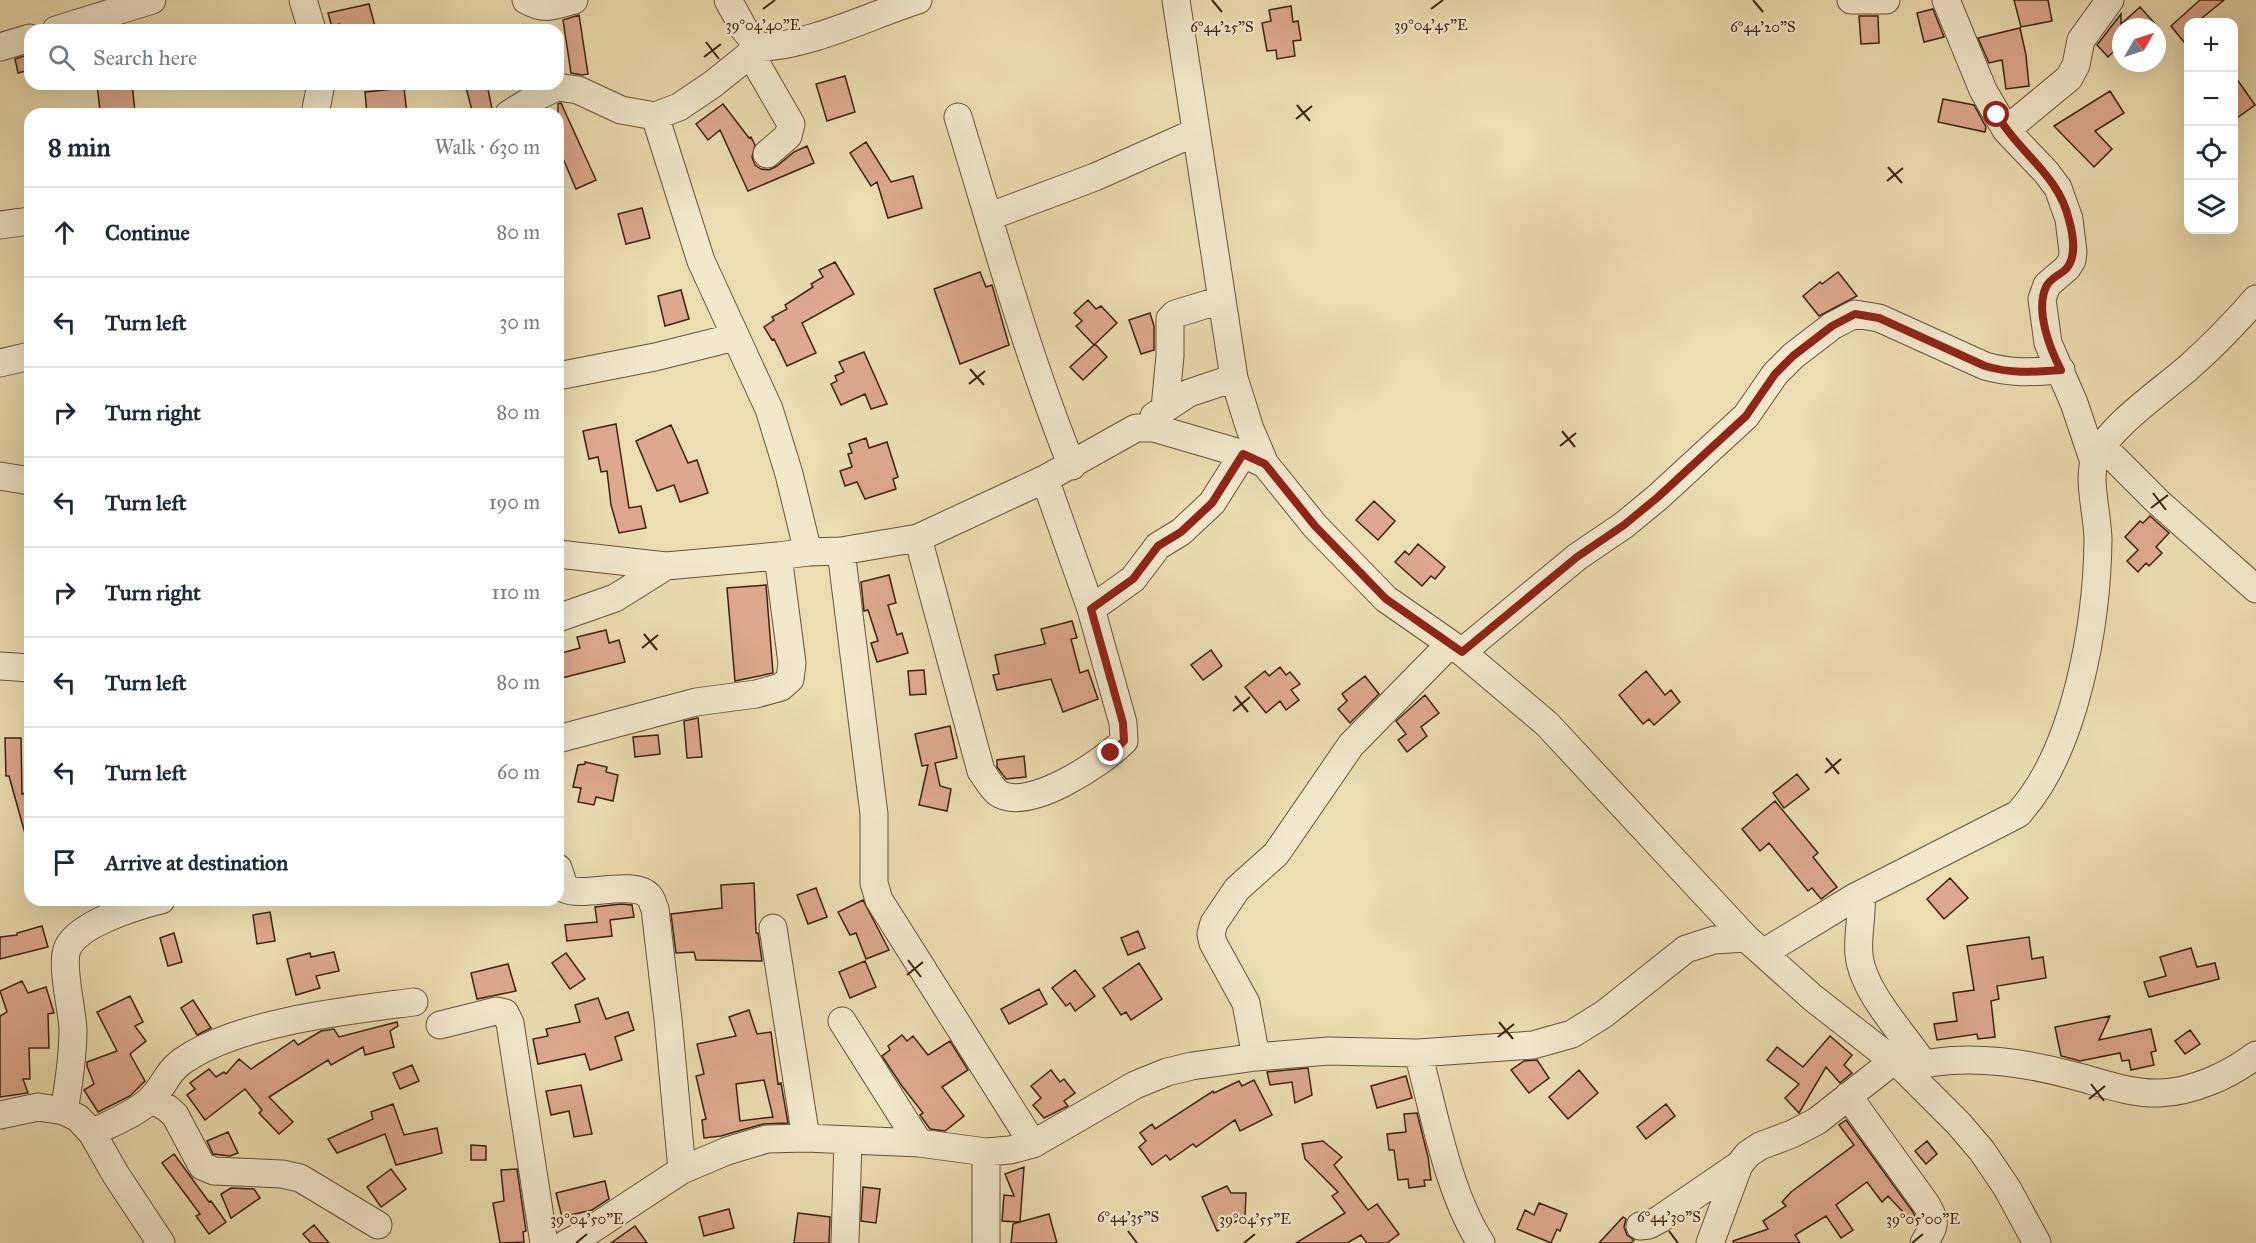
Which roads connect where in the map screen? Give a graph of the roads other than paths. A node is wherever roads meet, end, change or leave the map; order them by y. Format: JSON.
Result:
{"nodes":[{"id":1,"x":152,"y":0,"type":"edge"},
{"id":2,"x":303,"y":0,"type":"edge"},
{"id":3,"x":526,"y":0,"type":"edge"},
{"id":4,"x":574,"y":0,"type":"edge"},
{"id":5,"x":728,"y":0,"type":"edge"},
{"id":6,"x":918,"y":0,"type":"edge"},
{"id":7,"x":1176,"y":0,"type":"edge"},
{"id":8,"x":1851,"y":0,"type":"edge"},
{"id":9,"x":1886,"y":0,"type":"edge"},
{"id":10,"x":1946,"y":0,"type":"edge"},
{"id":11,"x":2110,"y":0,"type":"edge"},
{"id":12,"x":75,"y":24,"type":"edge"},
{"id":13,"x":310,"y":24,"type":"edge"},
{"id":14,"x":24,"y":40,"type":"edge"},
{"id":15,"x":0,"y":46,"type":"edge"},
{"id":16,"x":754,"y":50,"type":"junction"},
{"id":17,"x":564,"y":88,"type":"edge"},
{"id":18,"x":320,"y":90,"type":"edge"},
{"id":19,"x":551,"y":90,"type":"edge"},
{"id":20,"x":316,"y":108,"type":"edge"},
{"id":21,"x":519,"y":108,"type":"edge"},
{"id":22,"x":655,"y":116,"type":"junction"},
{"id":23,"x":958,"y":117,"type":"dead end"},
{"id":24,"x":2006,"y":130,"type":"junction"},
{"id":25,"x":1196,"y":132,"type":"junction"},
{"id":26,"x":767,"y":154,"type":"dead end"},
{"id":27,"x":988,"y":217,"type":"junction"},
{"id":28,"x":24,"y":222,"type":"edge"},
{"id":29,"x":0,"y":225,"type":"edge"},
{"id":30,"x":2256,"y":299,"type":"edge"},
{"id":31,"x":1221,"y":300,"type":"junction"},
{"id":32,"x":735,"y":337,"type":"junction"},
{"id":33,"x":24,"y":357,"type":"edge"},
{"id":34,"x":0,"y":363,"type":"edge"},
{"id":35,"x":2061,"y":370,"type":"junction"},
{"id":36,"x":564,"y":375,"type":"edge"},
{"id":37,"x":1234,"y":378,"type":"junction"},
{"id":38,"x":1165,"y":408,"type":"junction"},
{"id":39,"x":1136,"y":428,"type":"junction"},
{"id":40,"x":2098,"y":454,"type":"junction"},
{"id":41,"x":1254,"y":459,"type":"junction"},
{"id":42,"x":1072,"y":466,"type":"junction"},
{"id":43,"x":0,"y":476,"type":"edge"},
{"id":44,"x":1045,"y":479,"type":"junction"},
{"id":45,"x":24,"y":480,"type":"edge"},
{"id":46,"x":918,"y":538,"type":"junction"},
{"id":47,"x":808,"y":552,"type":"junction"},
{"id":48,"x":841,"y":552,"type":"junction"},
{"id":49,"x":564,"y":555,"type":"edge"},
{"id":50,"x":778,"y":556,"type":"junction"},
{"id":51,"x":666,"y":566,"type":"junction"},
{"id":52,"x":2256,"y":589,"type":"edge"},
{"id":53,"x":1091,"y":609,"type":"junction"},
{"id":54,"x":564,"y":616,"type":"edge"},
{"id":55,"x":1456,"y":648,"type":"junction"},
{"id":56,"x":0,"y":666,"type":"edge"},
{"id":57,"x":24,"y":668,"type":"edge"},
{"id":58,"x":564,"y":737,"type":"edge"},
{"id":59,"x":564,"y":889,"type":"edge"},
{"id":60,"x":1861,"y":894,"type":"junction"},
{"id":61,"x":138,"y":906,"type":"edge"},
{"id":62,"x":773,"y":928,"type":"dead end"},
{"id":63,"x":1755,"y":946,"type":"junction"},
{"id":64,"x":414,"y":1002,"type":"dead end"},
{"id":65,"x":842,"y":1021,"type":"dead end"},
{"id":66,"x":440,"y":1025,"type":"dead end"},
{"id":67,"x":1418,"y":1053,"type":"junction"},
{"id":68,"x":1256,"y":1057,"type":"junction"},
{"id":69,"x":2254,"y":1062,"type":"edge"},
{"id":70,"x":1906,"y":1064,"type":"junction"},
{"id":71,"x":1848,"y":1096,"type":"junction"},
{"id":72,"x":151,"y":1099,"type":"junction"},
{"id":73,"x":64,"y":1111,"type":"junction"},
{"id":74,"x":0,"y":1115,"type":"edge"},
{"id":75,"x":92,"y":1133,"type":"junction"},
{"id":76,"x":806,"y":1138,"type":"junction"},
{"id":77,"x":848,"y":1140,"type":"junction"},
{"id":78,"x":919,"y":1143,"type":"junction"},
{"id":79,"x":1032,"y":1144,"type":"junction"},
{"id":80,"x":986,"y":1152,"type":"junction"},
{"id":81,"x":1739,"y":1165,"type":"junction"},
{"id":82,"x":682,"y":1170,"type":"junction"},
{"id":83,"x":378,"y":1225,"type":"dead end"},
{"id":84,"x":1640,"y":1226,"type":"dead end"},
{"id":85,"x":579,"y":1240,"type":"edge"},
{"id":86,"x":161,"y":1243,"type":"edge"},
{"id":87,"x":544,"y":1243,"type":"edge"},
{"id":88,"x":844,"y":1243,"type":"edge"},
{"id":89,"x":986,"y":1243,"type":"edge"},
{"id":90,"x":1481,"y":1243,"type":"edge"},
{"id":91,"x":1710,"y":1243,"type":"edge"},
{"id":92,"x":1924,"y":1243,"type":"edge"},
{"id":93,"x":2037,"y":1243,"type":"edge"}],
"edges":[{"from":1,"to":12,"type":"street"},
{"from":2,"to":13,"type":"street"},
{"from":3,"to":4,"type":"street"},
{"from":5,"to":16,"type":"street"},
{"from":6,"to":16,"type":"street"},
{"from":7,"to":25,"type":"street"},
{"from":8,"to":9,"type":"street"},
{"from":10,"to":24,"type":"street"},
{"from":11,"to":24,"type":"street"},
{"from":14,"to":15,"type":"street"},
{"from":16,"to":22,"type":"street"},
{"from":16,"to":26,"type":"street"},
{"from":17,"to":22,"type":"street"},
{"from":18,"to":20,"type":"street"},
{"from":19,"to":21,"type":"street"},
{"from":22,"to":32,"type":"street"},
{"from":23,"to":27,"type":"street"},
{"from":24,"to":35,"type":"street"},
{"from":25,"to":27,"type":"street"},
{"from":25,"to":31,"type":"street"},
{"from":27,"to":42,"type":"street"},
{"from":28,"to":29,"type":"street"},
{"from":30,"to":40,"type":"street"},
{"from":31,"to":37,"type":"street"},
{"from":31,"to":38,"type":"street"},
{"from":32,"to":36,"type":"street"},
{"from":32,"to":47,"type":"street"},
{"from":33,"to":34,"type":"street"},
{"from":35,"to":40,"type":"street"},
{"from":35,"to":55,"type":"street"},
{"from":37,"to":38,"type":"street"},
{"from":37,"to":41,"type":"street"},
{"from":38,"to":39,"type":"street"},
{"from":39,"to":41,"type":"street"},
{"from":39,"to":42,"type":"street"},
{"from":40,"to":52,"type":"street"},
{"from":40,"to":60,"type":"street"},
{"from":41,"to":53,"type":"street"},
{"from":41,"to":55,"type":"street"},
{"from":42,"to":44,"type":"street"},
{"from":43,"to":45,"type":"street"},
{"from":44,"to":46,"type":"street"},
{"from":44,"to":53,"type":"street"},
{"from":46,"to":48,"type":"street"},
{"from":46,"to":53,"type":"street"},
{"from":47,"to":48,"type":"street"},
{"from":47,"to":50,"type":"street"},
{"from":48,"to":79,"type":"street"},
{"from":49,"to":51,"type":"street"},
{"from":50,"to":51,"type":"street"},
{"from":50,"to":58,"type":"street"},
{"from":51,"to":54,"type":"street"},
{"from":55,"to":63,"type":"street"},
{"from":55,"to":68,"type":"street"},
{"from":56,"to":57,"type":"street"},
{"from":59,"to":82,"type":"street"},
{"from":60,"to":63,"type":"street"},
{"from":60,"to":70,"type":"street"},
{"from":61,"to":73,"type":"street"},
{"from":62,"to":76,"type":"street"},
{"from":63,"to":67,"type":"street"},
{"from":63,"to":70,"type":"street"},
{"from":64,"to":72,"type":"street"},
{"from":65,"to":78,"type":"street"},
{"from":66,"to":87,"type":"street"},
{"from":67,"to":68,"type":"street"},
{"from":67,"to":90,"type":"street"},
{"from":68,"to":79,"type":"street"},
{"from":69,"to":70,"type":"street"},
{"from":70,"to":71,"type":"street"},
{"from":70,"to":93,"type":"street"},
{"from":71,"to":81,"type":"street"},
{"from":71,"to":92,"type":"street"},
{"from":72,"to":75,"type":"street"},
{"from":72,"to":83,"type":"street"},
{"from":73,"to":74,"type":"street"},
{"from":73,"to":75,"type":"street"},
{"from":75,"to":86,"type":"street"},
{"from":76,"to":77,"type":"street"},
{"from":76,"to":82,"type":"street"},
{"from":77,"to":78,"type":"street"},
{"from":77,"to":88,"type":"street"},
{"from":78,"to":80,"type":"street"},
{"from":79,"to":80,"type":"street"},
{"from":80,"to":89,"type":"street"},
{"from":81,"to":84,"type":"street"},
{"from":81,"to":91,"type":"street"},
{"from":82,"to":85,"type":"street"}]}
